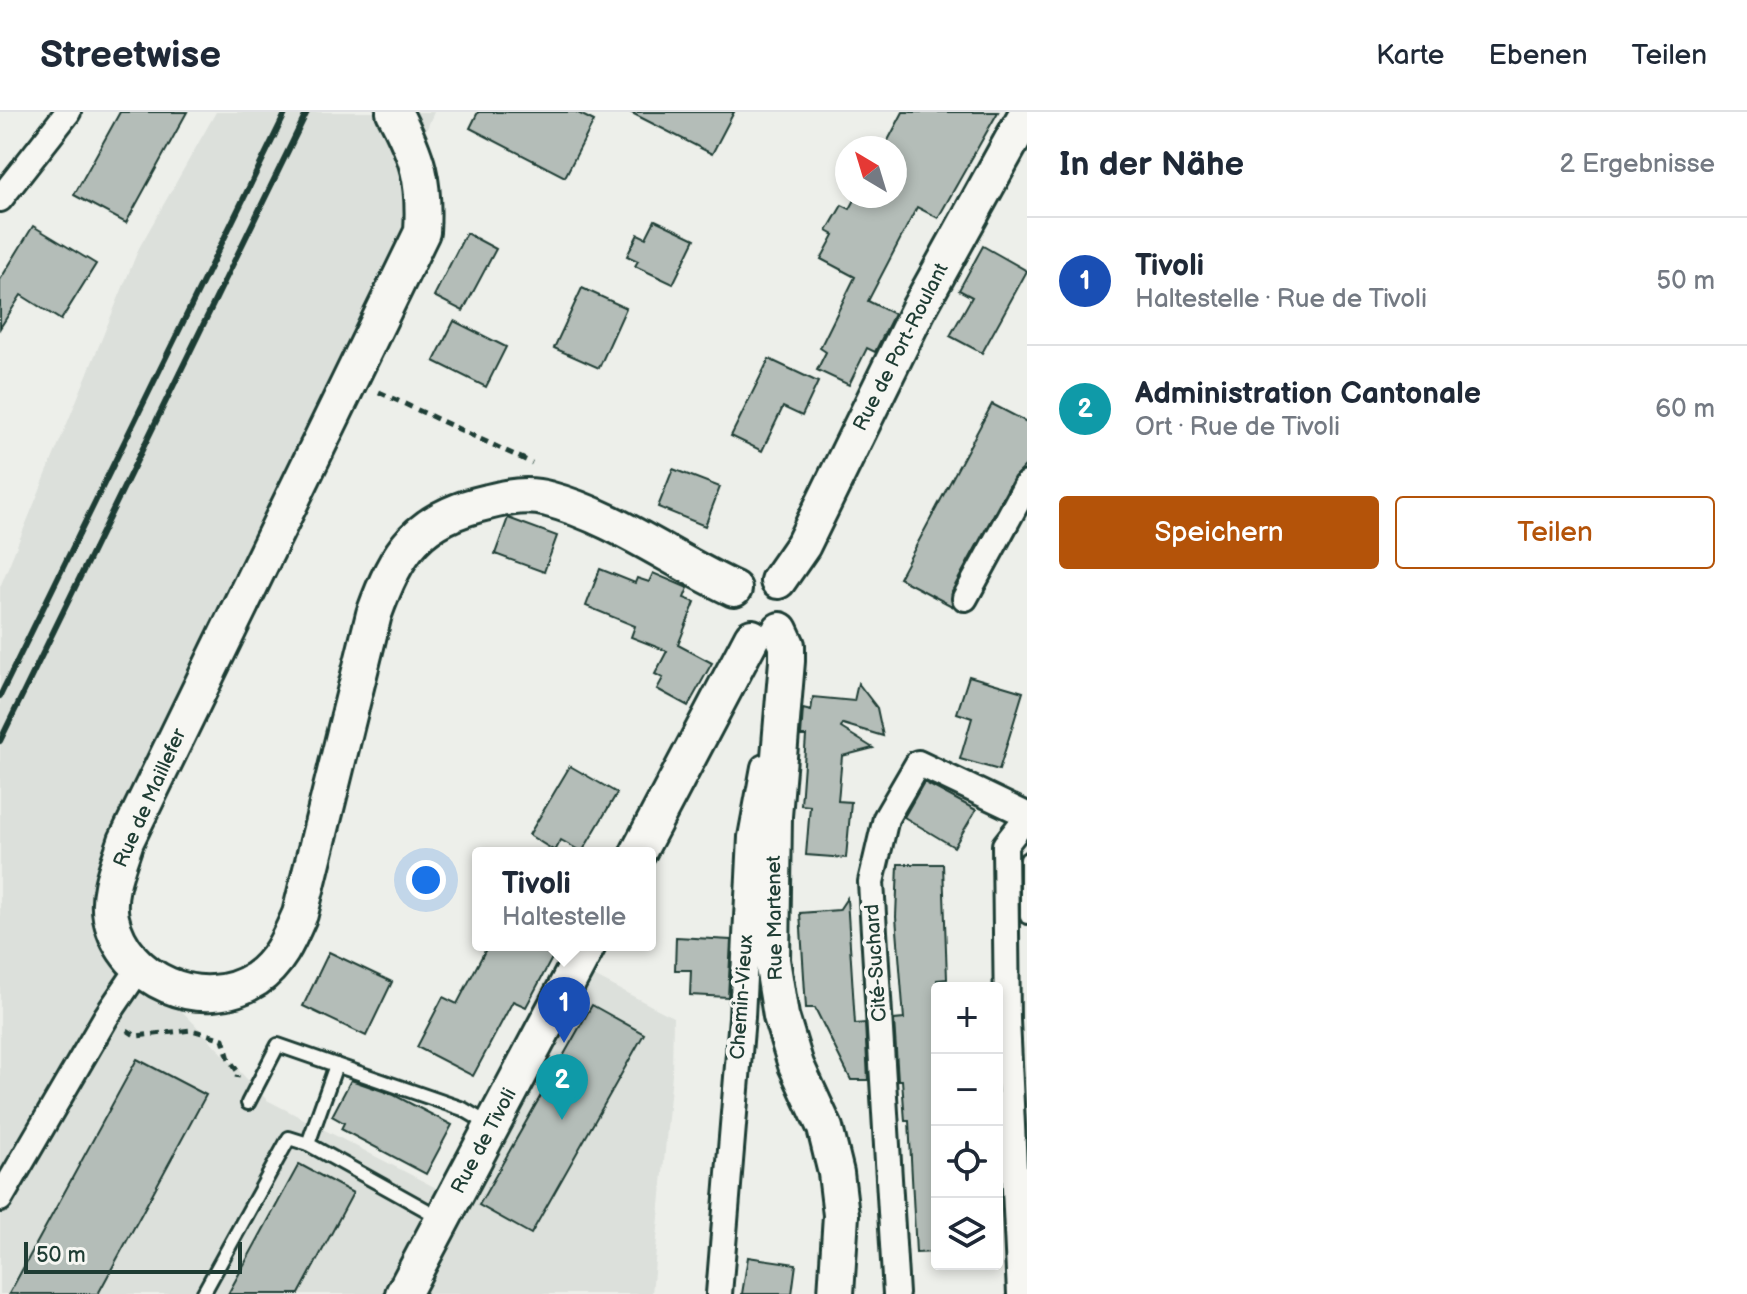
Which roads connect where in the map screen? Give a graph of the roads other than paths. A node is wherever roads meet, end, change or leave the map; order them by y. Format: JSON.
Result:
{"nodes":[{"id":1,"x":68,"y":112,"type":"edge"},
{"id":2,"x":394,"y":112,"type":"edge"},
{"id":3,"x":1027,"y":113,"type":"edge"},
{"id":4,"x":0,"y":199,"type":"edge"},
{"id":5,"x":1027,"y":484,"type":"edge"},
{"id":6,"x":778,"y":581,"type":"junction"},
{"id":7,"x":734,"y":589,"type":"junction"},
{"id":8,"x":965,"y":598,"type":"dead end"},
{"id":9,"x":766,"y":633,"type":"junction"},
{"id":10,"x":785,"y":705,"type":"junction"},
{"id":11,"x":1027,"y":816,"type":"edge"},
{"id":12,"x":641,"y":847,"type":"edge"},
{"id":13,"x":1027,"y":859,"type":"edge"},
{"id":14,"x":1027,"y":917,"type":"edge"},
{"id":15,"x":585,"y":951,"type":"edge"},
{"id":16,"x":140,"y":967,"type":"junction"},
{"id":17,"x":336,"y":1065,"type":"junction"},
{"id":18,"x":248,"y":1103,"type":"dead end"},
{"id":19,"x":492,"y":1126,"type":"junction"},
{"id":20,"x":308,"y":1144,"type":"junction"},
{"id":21,"x":0,"y":1199,"type":"edge"},
{"id":22,"x":442,"y":1219,"type":"junction"},
{"id":23,"x":203,"y":1294,"type":"edge"},
{"id":24,"x":403,"y":1294,"type":"edge"},
{"id":25,"x":719,"y":1294,"type":"edge"},
{"id":26,"x":836,"y":1294,"type":"edge"},
{"id":27,"x":896,"y":1294,"type":"edge"},
{"id":28,"x":1020,"y":1294,"type":"edge"}],
"edges":[{"from":1,"to":4,"type":"street"},
{"from":2,"to":16,"type":"street","name":"Rue de Maillefer"},
{"from":3,"to":6,"type":"street","name":"Rue de Port-Roulant"},
{"from":5,"to":8,"type":"street"},
{"from":6,"to":7,"type":"street"},
{"from":6,"to":9,"type":"street"},
{"from":7,"to":9,"type":"street"},
{"from":7,"to":16,"type":"street","name":"Rue de Maillefer"},
{"from":9,"to":10,"type":"street","name":"Rue Martenet"},
{"from":9,"to":12,"type":"street"},
{"from":10,"to":25,"type":"street","name":"Chemin-Vieux"},
{"from":10,"to":26,"type":"street","name":"Rue Martenet"},
{"from":11,"to":27,"type":"street","name":"Cité-Suchard"},
{"from":11,"to":28,"type":"street"},
{"from":13,"to":14,"type":"lane"},
{"from":15,"to":19,"type":"street","name":"Rue de Tivoli"},
{"from":16,"to":21,"type":"street"},
{"from":17,"to":18,"type":"lane"},
{"from":17,"to":19,"type":"lane"},
{"from":17,"to":20,"type":"lane"},
{"from":19,"to":22,"type":"street","name":"Rue de Tivoli"},
{"from":20,"to":22,"type":"lane"},
{"from":20,"to":23,"type":"lane"},
{"from":22,"to":24,"type":"street","name":"Rue de Tivoli"}]}
